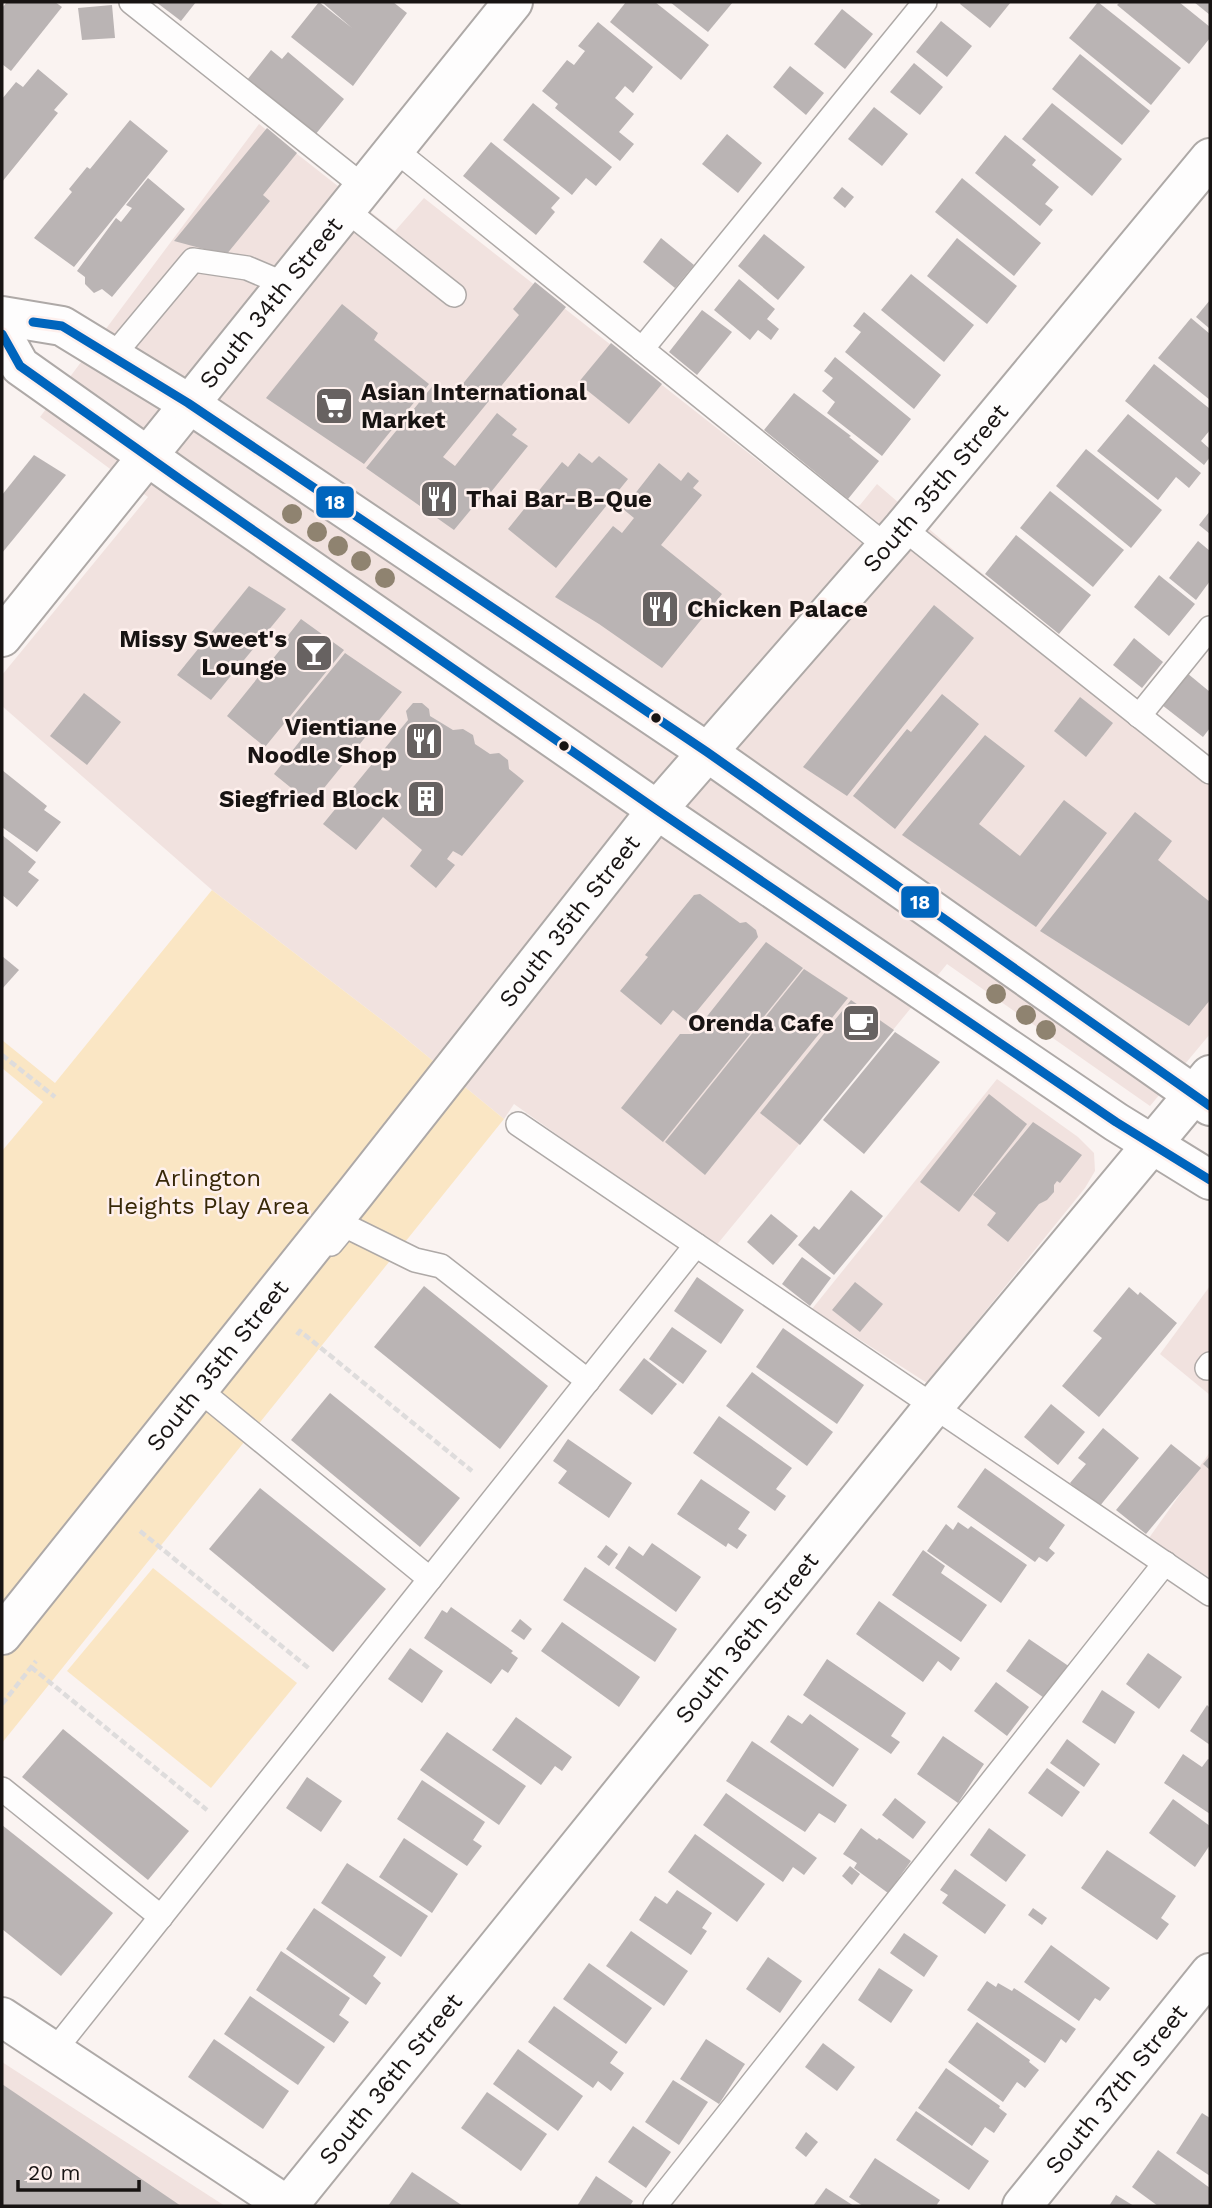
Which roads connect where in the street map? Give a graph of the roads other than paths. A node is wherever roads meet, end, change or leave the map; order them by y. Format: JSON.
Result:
{"nodes":[{"id":1,"x":131,"y":2,"type":"edge"},
{"id":2,"x":513,"y":2,"type":"edge"},
{"id":3,"x":925,"y":2,"type":"edge"},
{"id":4,"x":394,"y":149,"type":"junction"},
{"id":5,"x":1210,"y":158,"type":"edge"},
{"id":6,"x":355,"y":198,"type":"junction"},
{"id":7,"x":285,"y":284,"type":"junction"},
{"id":8,"x":454,"y":295,"type":"dead end"},
{"id":9,"x":2,"y":316,"type":"edge"},
{"id":10,"x":2,"y":334,"type":"edge"},
{"id":11,"x":642,"y":349,"type":"junction"},
{"id":12,"x":112,"y":357,"type":"junction"},
{"id":13,"x":188,"y":403,"type":"junction"},
{"id":14,"x":147,"y":456,"type":"junction"},
{"id":15,"x":895,"y":537,"type":"junction"},
{"id":16,"x":1210,"y":628,"type":"edge"},
{"id":17,"x":2,"y":637,"type":"edge"},
{"id":18,"x":1139,"y":716,"type":"junction"},
{"id":19,"x":706,"y":752,"type":"junction"},
{"id":20,"x":1210,"y":772,"type":"edge"},
{"id":21,"x":657,"y":810,"type":"junction"},
{"id":22,"x":1205,"y":1092,"type":"edge"},
{"id":23,"x":518,"y":1124,"type":"dead end"},
{"id":24,"x":1154,"y":1144,"type":"junction"},
{"id":25,"x":1210,"y":1180,"type":"edge"},
{"id":26,"x":696,"y":1245,"type":"junction"},
{"id":27,"x":588,"y":1381,"type":"junction"},
{"id":28,"x":208,"y":1397,"type":"junction"},
{"id":29,"x":934,"y":1406,"type":"junction"},
{"id":30,"x":1165,"y":1563,"type":"junction"},
{"id":31,"x":430,"y":1579,"type":"junction"},
{"id":32,"x":1210,"y":1594,"type":"edge"},
{"id":33,"x":2,"y":1634,"type":"edge"},
{"id":34,"x":2,"y":1653,"type":"edge"},
{"id":35,"x":2,"y":1789,"type":"edge"},
{"id":36,"x":161,"y":1917,"type":"junction"},
{"id":37,"x":1210,"y":1973,"type":"edge"},
{"id":38,"x":2,"y":2017,"type":"edge"},
{"id":39,"x":54,"y":2051,"type":"junction"},
{"id":40,"x":288,"y":2206,"type":"edge"},
{"id":41,"x":655,"y":2206,"type":"edge"},
{"id":42,"x":1022,"y":2206,"type":"edge"}],
"edges":[{"from":1,"to":6,"type":"lane"},
{"from":2,"to":4,"type":"main road","name":"South 34th Street"},
{"from":3,"to":11,"type":"lane"},
{"from":4,"to":6,"type":"main road","name":"South 34th Street"},
{"from":4,"to":11,"type":"lane"},
{"from":5,"to":15,"type":"main road","name":"South 35th Street"},
{"from":6,"to":7,"type":"main road","name":"South 34th Street"},
{"from":6,"to":8,"type":"lane"},
{"from":7,"to":12,"type":"lane"},
{"from":7,"to":13,"type":"main road","name":"South 34th Street"},
{"from":9,"to":12,"type":"main road"},
{"from":10,"to":14,"type":"main road"},
{"from":11,"to":15,"type":"lane"},
{"from":12,"to":13,"type":"main road"},
{"from":13,"to":14,"type":"main road","name":"South 34th Street"},
{"from":13,"to":19,"type":"main road"},
{"from":14,"to":17,"type":"main road","name":"South 34th Street"},
{"from":14,"to":21,"type":"main road"},
{"from":15,"to":18,"type":"lane"},
{"from":15,"to":19,"type":"main road","name":"South 35th Street"},
{"from":16,"to":18,"type":"lane"},
{"from":18,"to":20,"type":"lane"},
{"from":19,"to":21,"type":"main road","name":"South 35th Street"},
{"from":19,"to":22,"type":"main road"},
{"from":21,"to":24,"type":"main road"},
{"from":21,"to":33,"type":"main road","name":"South 35th Street"},
{"from":22,"to":24,"type":"main road","name":"South 36th Street"},
{"from":23,"to":26,"type":"lane"},
{"from":24,"to":25,"type":"main road"},
{"from":24,"to":29,"type":"main road","name":"South 36th Street"},
{"from":26,"to":27,"type":"lane"},
{"from":26,"to":29,"type":"lane"},
{"from":27,"to":28,"type":"lane"},
{"from":27,"to":31,"type":"lane"},
{"from":28,"to":31,"type":"lane"},
{"from":28,"to":34,"type":"lane"},
{"from":29,"to":30,"type":"lane"},
{"from":29,"to":40,"type":"main road","name":"South 36th Street"},
{"from":30,"to":32,"type":"lane"},
{"from":30,"to":41,"type":"lane"},
{"from":31,"to":36,"type":"lane"},
{"from":35,"to":36,"type":"lane"},
{"from":36,"to":39,"type":"lane"},
{"from":37,"to":42,"type":"main road","name":"South 37th Street"},
{"from":38,"to":39,"type":"main road"},
{"from":39,"to":40,"type":"main road"}]}
